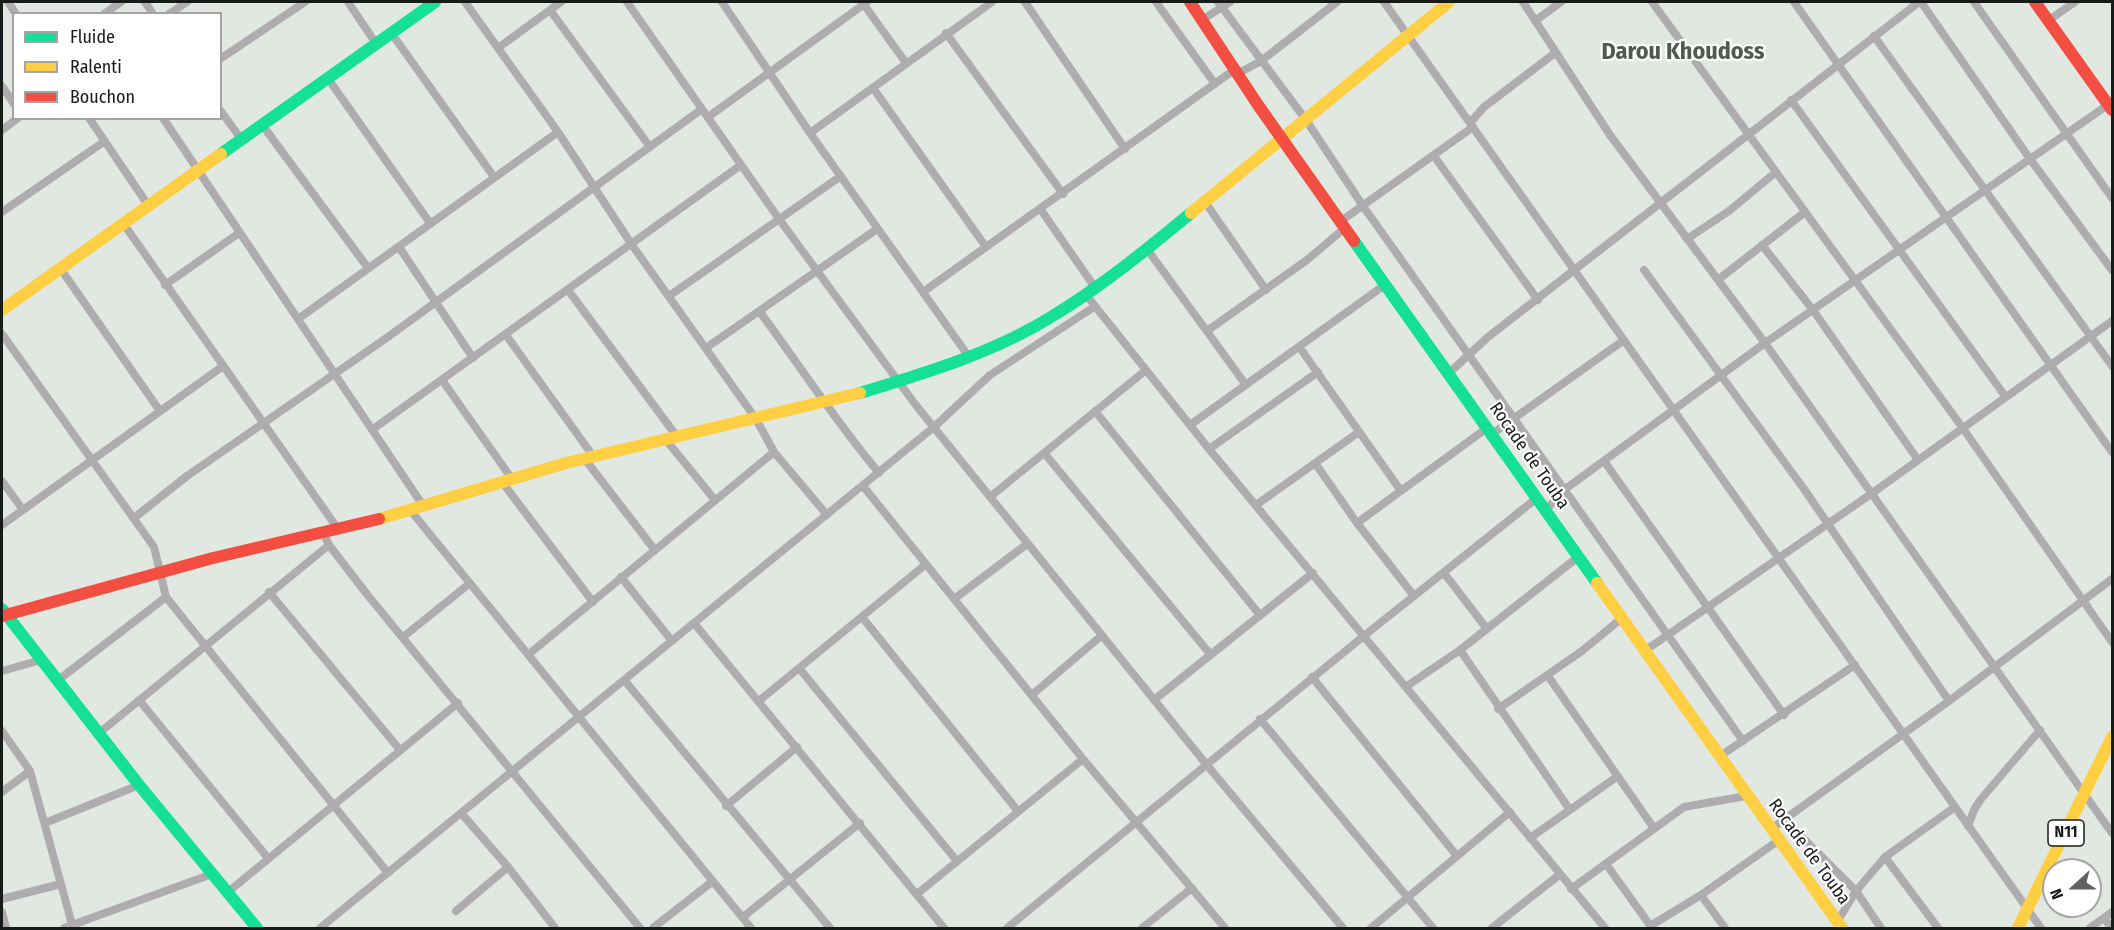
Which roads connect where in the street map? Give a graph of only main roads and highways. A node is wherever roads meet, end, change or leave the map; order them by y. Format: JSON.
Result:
{"nodes":[{"id":1,"x":1190,"y":2,"type":"edge"},
{"id":2,"x":1449,"y":2,"type":"edge"},
{"id":3,"x":2036,"y":2,"type":"edge"},
{"id":4,"x":428,"y":4,"type":"edge"},
{"id":5,"x":2111,"y":106,"type":"edge"},
{"id":6,"x":1282,"y":139,"type":"junction"},
{"id":7,"x":2,"y":310,"type":"edge"},
{"id":8,"x":3,"y":613,"type":"edge"},
{"id":9,"x":2112,"y":736,"type":"edge"},
{"id":10,"x":1839,"y":925,"type":"edge"},
{"id":11,"x":257,"y":928,"type":"edge"},
{"id":12,"x":2018,"y":928,"type":"edge"}],
"edges":[{"from":1,"to":6,"type":"main road","name":"Rocade de Touba"},
{"from":2,"to":6,"type":"main road"},
{"from":3,"to":5,"type":"main road"},
{"from":4,"to":7,"type":"main road"},
{"from":6,"to":8,"type":"main road"},
{"from":6,"to":10,"type":"main road","name":"Rocade de Touba"},
{"from":8,"to":11,"type":"main road"},
{"from":9,"to":12,"type":"main road","number":"N11"}]}
